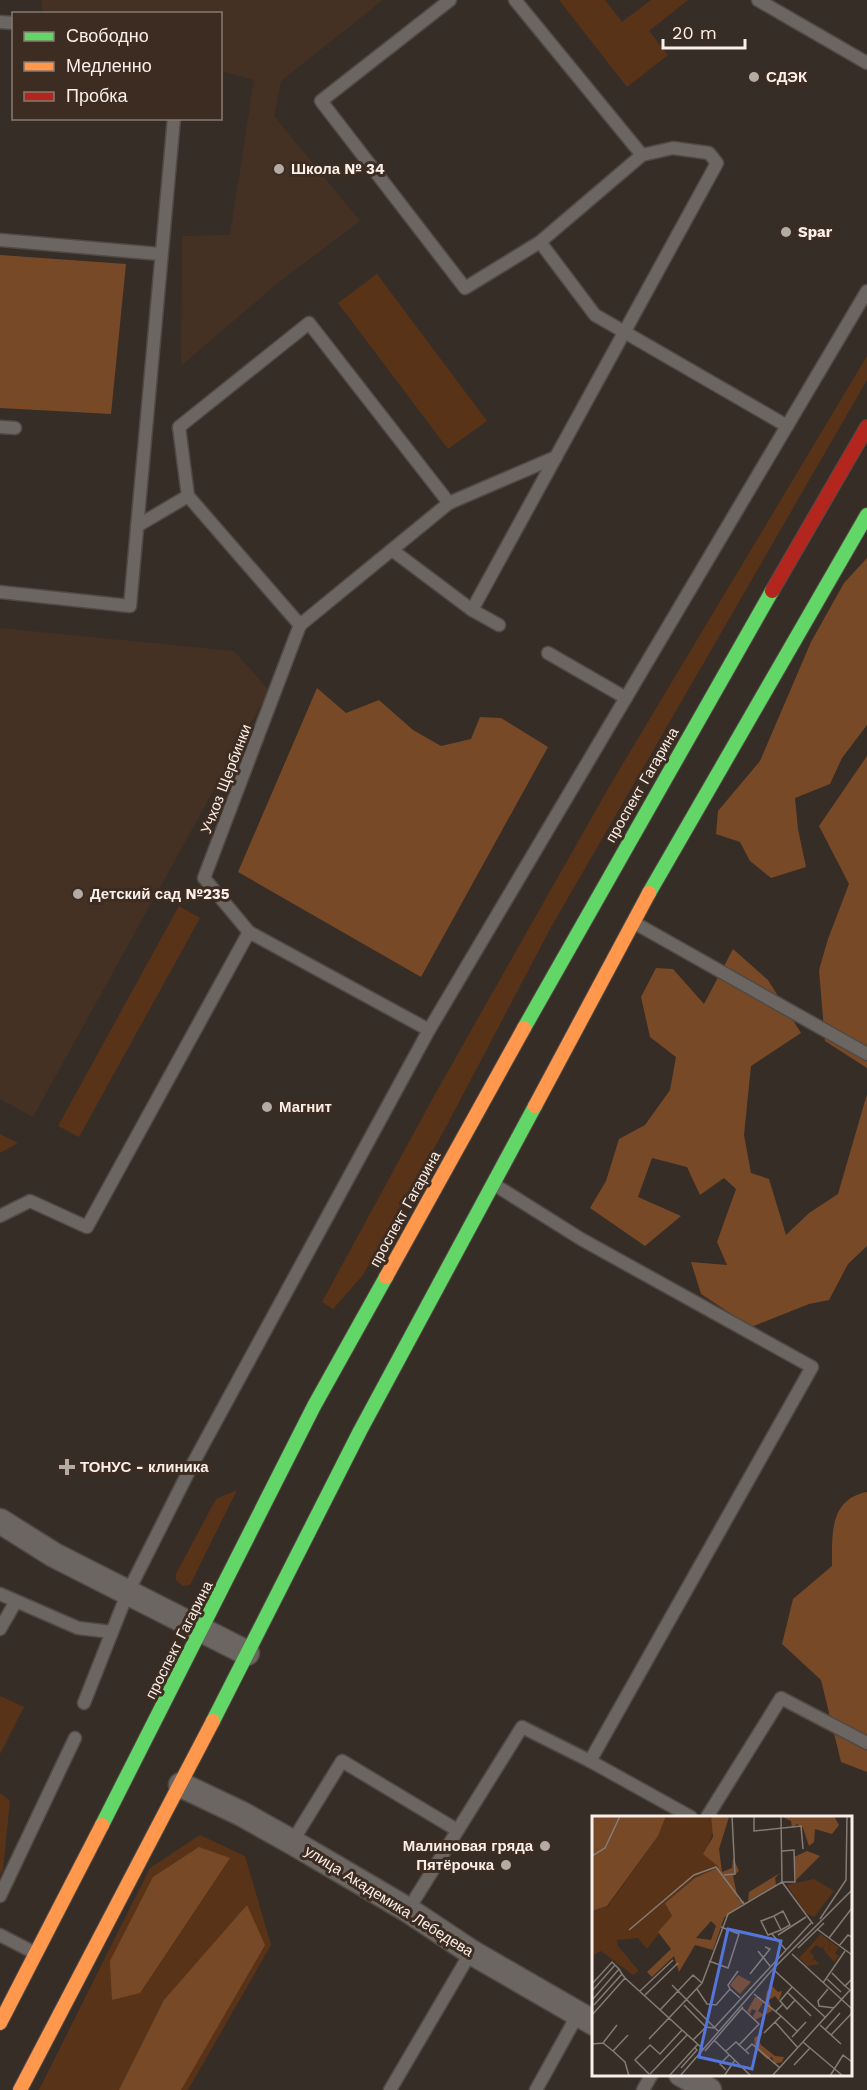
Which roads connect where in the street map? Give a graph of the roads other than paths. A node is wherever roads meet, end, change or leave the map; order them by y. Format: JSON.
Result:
{"nodes":[{"id":1,"x":450,"y":0,"type":"edge"},
{"id":2,"x":515,"y":0,"type":"edge"},
{"id":3,"x":758,"y":0,"type":"edge"},
{"id":4,"x":867,"y":63,"type":"edge"},
{"id":5,"x":174,"y":120,"type":"edge"},
{"id":6,"x":642,"y":155,"type":"junction"},
{"id":7,"x":0,"y":240,"type":"edge"},
{"id":8,"x":540,"y":242,"type":"junction"},
{"id":9,"x":160,"y":254,"type":"junction"},
{"id":10,"x":867,"y":291,"type":"edge"},
{"id":11,"x":625,"y":333,"type":"junction"},
{"id":12,"x":787,"y":426,"type":"junction"},
{"id":13,"x":0,"y":427,"type":"edge"},
{"id":14,"x":867,"y":427,"type":"edge"},
{"id":15,"x":15,"y":428,"type":"dead end"},
{"id":16,"x":556,"y":457,"type":"junction"},
{"id":17,"x":188,"y":496,"type":"junction"},
{"id":18,"x":449,"y":503,"type":"junction"},
{"id":19,"x":867,"y":515,"type":"edge"},
{"id":20,"x":136,"y":526,"type":"junction"},
{"id":21,"x":392,"y":550,"type":"junction"},
{"id":22,"x":0,"y":592,"type":"edge"},
{"id":23,"x":472,"y":610,"type":"junction"},
{"id":24,"x":300,"y":625,"type":"junction"},
{"id":25,"x":499,"y":625,"type":"dead end"},
{"id":26,"x":548,"y":653,"type":"dead end"},
{"id":27,"x":626,"y":698,"type":"junction"},
{"id":28,"x":632,"y":922,"type":"junction"},
{"id":29,"x":249,"y":932,"type":"junction"},
{"id":30,"x":429,"y":1030,"type":"junction"},
{"id":31,"x":867,"y":1054,"type":"edge"},
{"id":32,"x":494,"y":1184,"type":"junction"},
{"id":33,"x":0,"y":1216,"type":"edge"},
{"id":34,"x":0,"y":1521,"type":"edge"},
{"id":35,"x":128,"y":1592,"type":"junction"},
{"id":36,"x":0,"y":1594,"type":"edge"},
{"id":37,"x":15,"y":1603,"type":"junction"},
{"id":38,"x":0,"y":1629,"type":"edge"},
{"id":39,"x":202,"y":1631,"type":"junction"},
{"id":40,"x":112,"y":1632,"type":"junction"},
{"id":41,"x":248,"y":1653,"type":"junction"},
{"id":42,"x":84,"y":1704,"type":"dead end"},
{"id":43,"x":75,"y":1738,"type":"dead end"},
{"id":44,"x":867,"y":1743,"type":"edge"},
{"id":45,"x":590,"y":1761,"type":"junction"},
{"id":46,"x":181,"y":1785,"type":"junction"},
{"id":47,"x":689,"y":1816,"type":"edge"},
{"id":48,"x":708,"y":1816,"type":"edge"},
{"id":49,"x":457,"y":1830,"type":"junction"},
{"id":50,"x":292,"y":1842,"type":"junction"},
{"id":51,"x":0,"y":1896,"type":"edge"},
{"id":52,"x":408,"y":1910,"type":"junction"},
{"id":53,"x":0,"y":1935,"type":"edge"},
{"id":54,"x":471,"y":1952,"type":"junction"},
{"id":55,"x":36,"y":1953,"type":"junction"},
{"id":56,"x":586,"y":2018,"type":"edge"},
{"id":57,"x":0,"y":2023,"type":"edge"},
{"id":58,"x":651,"y":2075,"type":"edge"},
{"id":59,"x":684,"y":2075,"type":"edge"},
{"id":60,"x":20,"y":2090,"type":"edge"},
{"id":61,"x":390,"y":2090,"type":"edge"},
{"id":62,"x":536,"y":2090,"type":"edge"},
{"id":63,"x":643,"y":2090,"type":"edge"},
{"id":64,"x":709,"y":2090,"type":"edge"}],
"edges":[{"from":1,"to":8,"type":"lane"},
{"from":2,"to":6,"type":"lane"},
{"from":3,"to":4,"type":"lane"},
{"from":5,"to":9,"type":"lane"},
{"from":6,"to":8,"type":"lane"},
{"from":6,"to":11,"type":"lane"},
{"from":7,"to":9,"type":"lane"},
{"from":8,"to":11,"type":"lane"},
{"from":9,"to":20,"type":"lane"},
{"from":10,"to":12,"type":"lane"},
{"from":11,"to":12,"type":"lane"},
{"from":11,"to":16,"type":"lane"},
{"from":12,"to":27,"type":"lane"},
{"from":13,"to":15,"type":"lane"},
{"from":14,"to":39,"type":"main road","name":"проспект Гагарина"},
{"from":16,"to":18,"type":"lane"},
{"from":16,"to":23,"type":"lane"},
{"from":17,"to":18,"type":"lane"},
{"from":17,"to":20,"type":"lane"},
{"from":17,"to":24,"type":"lane"},
{"from":18,"to":21,"type":"lane"},
{"from":19,"to":28,"type":"main road"},
{"from":20,"to":22,"type":"lane"},
{"from":21,"to":23,"type":"lane"},
{"from":21,"to":24,"type":"lane"},
{"from":23,"to":25,"type":"lane"},
{"from":24,"to":29,"type":"lane","name":"Учхоз Щербинки"},
{"from":26,"to":27,"type":"lane"},
{"from":27,"to":30,"type":"lane"},
{"from":28,"to":31,"type":"lane"},
{"from":28,"to":32,"type":"main road"},
{"from":29,"to":30,"type":"lane"},
{"from":29,"to":33,"type":"lane"},
{"from":30,"to":35,"type":"lane"},
{"from":32,"to":41,"type":"main road"},
{"from":32,"to":45,"type":"lane"},
{"from":34,"to":35,"type":"street"},
{"from":35,"to":39,"type":"street"},
{"from":35,"to":40,"type":"lane"},
{"from":36,"to":37,"type":"lane"},
{"from":37,"to":38,"type":"lane"},
{"from":37,"to":40,"type":"lane"},
{"from":39,"to":41,"type":"street"},
{"from":39,"to":55,"type":"main road","name":"проспект Гагарина"},
{"from":40,"to":42,"type":"lane"},
{"from":41,"to":46,"type":"main road"},
{"from":43,"to":51,"type":"lane"},
{"from":44,"to":48,"type":"lane"},
{"from":45,"to":47,"type":"lane"},
{"from":45,"to":49,"type":"lane"},
{"from":46,"to":50,"type":"street","name":"улица Академика Лебедева"},
{"from":46,"to":60,"type":"main road"},
{"from":49,"to":50,"type":"lane"},
{"from":49,"to":52,"type":"lane"},
{"from":50,"to":52,"type":"street","name":"улица Академика Лебедева"},
{"from":52,"to":54,"type":"street","name":"улица Академика Лебедева"},
{"from":53,"to":55,"type":"lane"},
{"from":54,"to":56,"type":"street","name":"улица Академика Лебедева"},
{"from":54,"to":61,"type":"lane"},
{"from":55,"to":57,"type":"main road","name":"проспект Гагарина"},
{"from":56,"to":62,"type":"lane"},
{"from":58,"to":63,"type":"lane"},
{"from":59,"to":64,"type":"street"}]}
